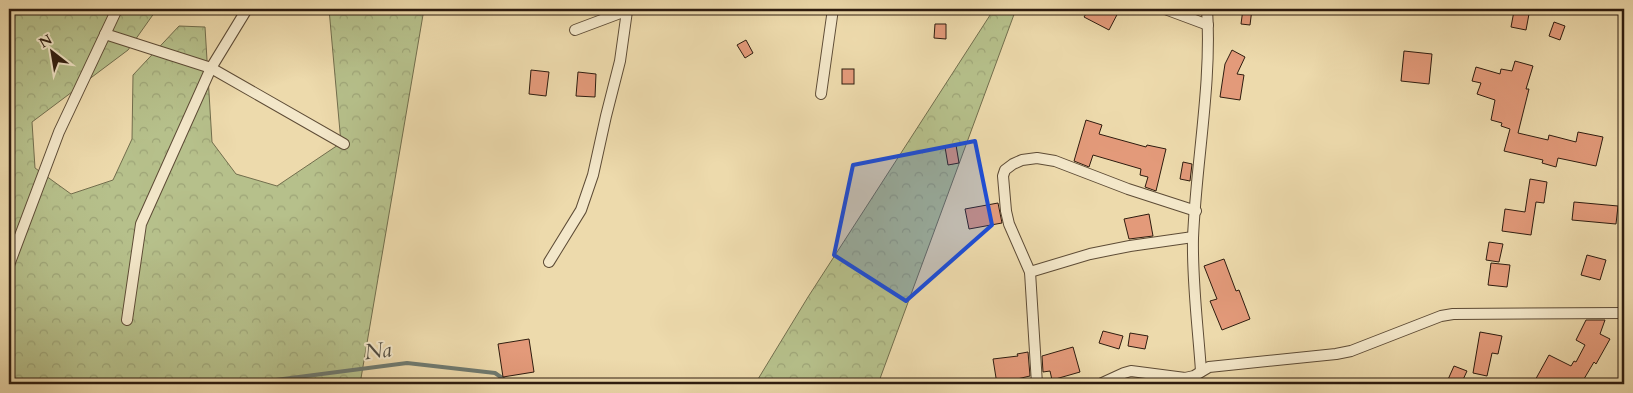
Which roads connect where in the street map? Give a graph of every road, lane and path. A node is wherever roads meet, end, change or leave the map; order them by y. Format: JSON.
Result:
{"nodes":[{"id":1,"x":116,"y":9,"type":"edge"},
{"id":2,"x":247,"y":9,"type":"edge"},
{"id":3,"x":833,"y":9,"type":"edge"},
{"id":4,"x":1165,"y":9,"type":"edge"},
{"id":5,"x":1208,"y":9,"type":"edge"},
{"id":6,"x":630,"y":10,"type":"edge"},
{"id":7,"x":1208,"y":25,"type":"junction"},
{"id":8,"x":575,"y":30,"type":"dead end"},
{"id":9,"x":105,"y":34,"type":"junction"},
{"id":10,"x":211,"y":68,"type":"junction"},
{"id":11,"x":821,"y":94,"type":"dead end"},
{"id":12,"x":344,"y":144,"type":"dead end"},
{"id":13,"x":1196,"y":211,"type":"junction"},
{"id":14,"x":1193,"y":237,"type":"junction"},
{"id":15,"x":549,"y":262,"type":"dead end"},
{"id":16,"x":9,"y":265,"type":"edge"},
{"id":17,"x":1030,"y":272,"type":"junction"},
{"id":18,"x":1624,"y":313,"type":"edge"},
{"id":19,"x":127,"y":320,"type":"dead end"},
{"id":20,"x":1201,"y":371,"type":"junction"},
{"id":21,"x":1037,"y":384,"type":"edge"},
{"id":22,"x":1100,"y":384,"type":"edge"}],
"edges":[{"from":1,"to":9,"type":"street"},
{"from":2,"to":10,"type":"street"},
{"from":3,"to":11,"type":"street"},
{"from":4,"to":7,"type":"street"},
{"from":5,"to":7,"type":"street"},
{"from":6,"to":8,"type":"street"},
{"from":6,"to":15,"type":"street"},
{"from":7,"to":13,"type":"street"},
{"from":9,"to":10,"type":"street"},
{"from":9,"to":16,"type":"street"},
{"from":10,"to":12,"type":"street"},
{"from":10,"to":19,"type":"street"},
{"from":13,"to":14,"type":"street"},
{"from":13,"to":17,"type":"street"},
{"from":14,"to":17,"type":"street"},
{"from":14,"to":20,"type":"street"},
{"from":17,"to":21,"type":"street"},
{"from":18,"to":20,"type":"street"},
{"from":20,"to":22,"type":"street"}]}
